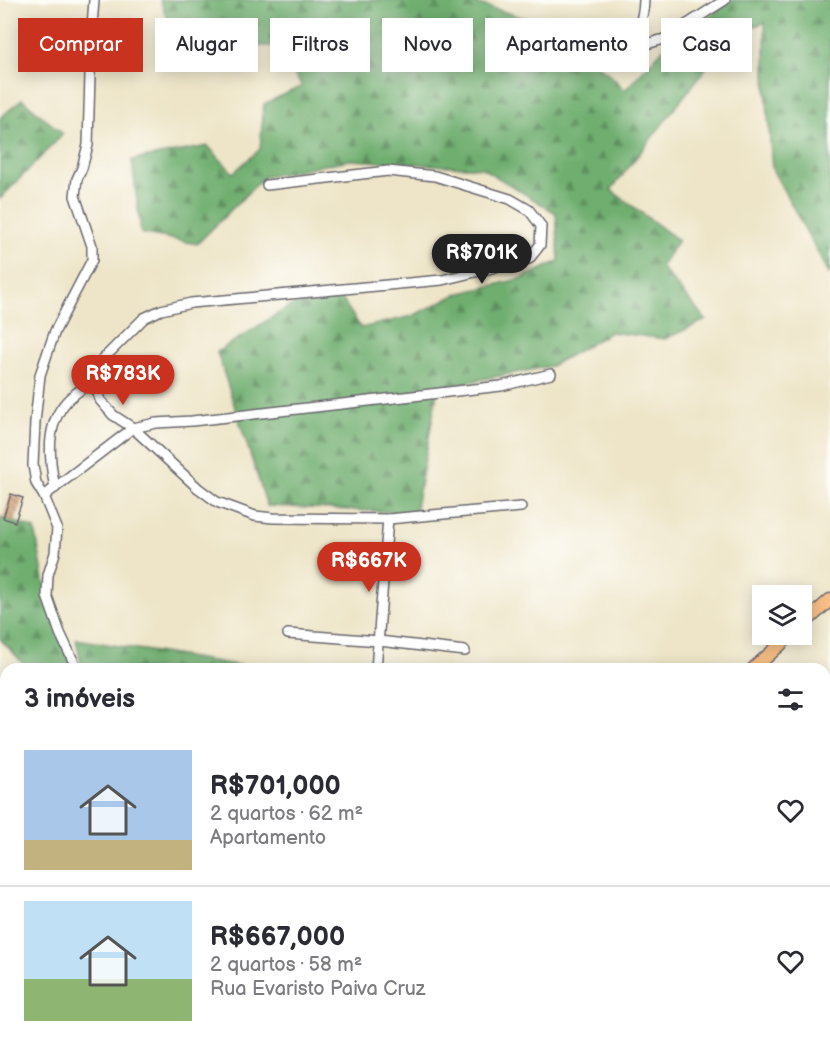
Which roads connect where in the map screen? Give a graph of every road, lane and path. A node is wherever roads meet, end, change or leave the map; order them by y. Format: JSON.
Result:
{"nodes":[{"id":1,"x":94,"y":0,"type":"edge"},
{"id":2,"x":644,"y":0,"type":"edge"},
{"id":3,"x":725,"y":0,"type":"edge"},
{"id":4,"x":641,"y":18,"type":"edge"},
{"id":5,"x":649,"y":43,"type":"edge"},
{"id":6,"x":267,"y":185,"type":"dead end"},
{"id":7,"x":551,"y":374,"type":"dead end"},
{"id":8,"x":94,"y":381,"type":"junction"},
{"id":9,"x":133,"y":428,"type":"junction"},
{"id":10,"x":55,"y":488,"type":"junction"},
{"id":11,"x":44,"y":496,"type":"junction"},
{"id":12,"x":521,"y":507,"type":"dead end"},
{"id":13,"x":388,"y":519,"type":"junction"},
{"id":14,"x":830,"y":600,"type":"edge"},
{"id":15,"x":812,"y":616,"type":"edge"},
{"id":16,"x":288,"y":634,"type":"dead end"},
{"id":17,"x":379,"y":641,"type":"junction"},
{"id":18,"x":780,"y":645,"type":"edge"},
{"id":19,"x":465,"y":651,"type":"dead end"},
{"id":20,"x":74,"y":663,"type":"edge"},
{"id":21,"x":377,"y":663,"type":"edge"},
{"id":22,"x":760,"y":663,"type":"edge"}],
"edges":[{"from":1,"to":11,"type":"street"},
{"from":2,"to":4,"type":"street"},
{"from":3,"to":5,"type":"street"},
{"from":6,"to":8,"type":"street"},
{"from":7,"to":9,"type":"street"},
{"from":8,"to":9,"type":"street"},
{"from":8,"to":10,"type":"street"},
{"from":9,"to":10,"type":"street"},
{"from":9,"to":13,"type":"street"},
{"from":10,"to":11,"type":"street"},
{"from":11,"to":20,"type":"street"},
{"from":12,"to":13,"type":"street"},
{"from":13,"to":17,"type":"street"},
{"from":14,"to":15,"type":"main road"},
{"from":16,"to":17,"type":"street"},
{"from":17,"to":19,"type":"street"},
{"from":17,"to":21,"type":"street"},
{"from":18,"to":22,"type":"main road"}]}
